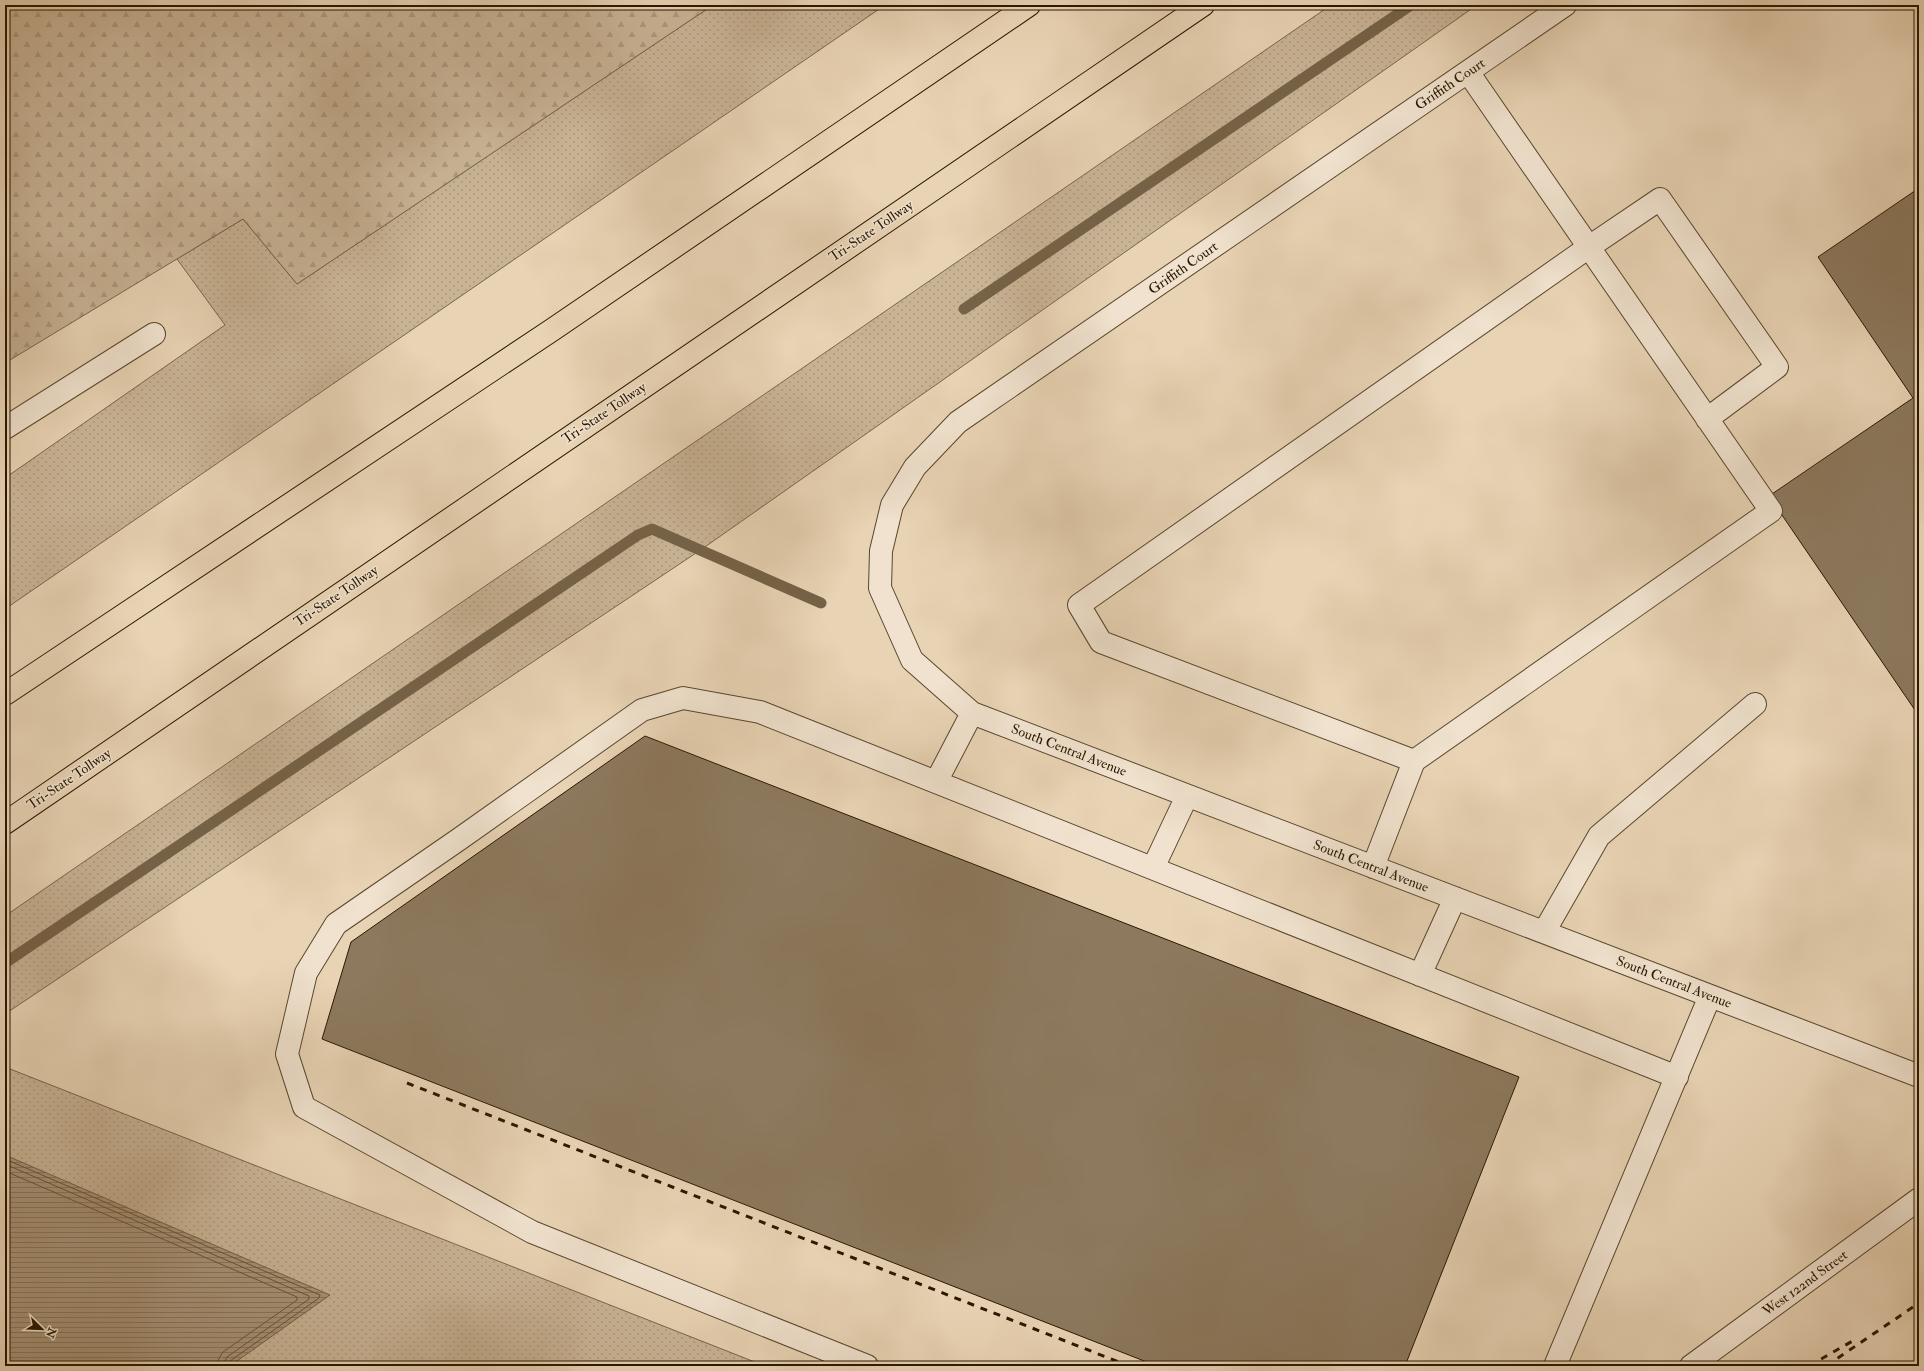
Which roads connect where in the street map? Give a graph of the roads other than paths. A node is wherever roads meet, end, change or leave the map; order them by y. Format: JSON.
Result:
{"nodes":[{"id":1,"x":1029,"y":5,"type":"edge"},
{"id":2,"x":1203,"y":5,"type":"edge"},
{"id":3,"x":1565,"y":5,"type":"edge"},
{"id":4,"x":1468,"y":72,"type":"junction"},
{"id":5,"x":1589,"y":247,"type":"junction"},
{"id":6,"x":154,"y":334,"type":"dead end"},
{"id":7,"x":1707,"y":419,"type":"junction"},
{"id":8,"x":5,"y":428,"type":"edge"},
{"id":9,"x":880,"y":588,"type":"joint"},
{"id":10,"x":5,"y":694,"type":"edge"},
{"id":11,"x":1755,"y":704,"type":"dead end"},
{"id":12,"x":972,"y":713,"type":"junction"},
{"id":13,"x":1414,"y":761,"type":"junction"},
{"id":14,"x":936,"y":782,"type":"junction"},
{"id":15,"x":1187,"y":796,"type":"junction"},
{"id":16,"x":5,"y":823,"type":"edge"},
{"id":17,"x":1373,"y":867,"type":"junction"},
{"id":18,"x":1153,"y":868,"type":"junction"},
{"id":19,"x":1455,"y":898,"type":"junction"},
{"id":20,"x":1544,"y":932,"type":"junction"},
{"id":21,"x":1420,"y":975,"type":"junction"},
{"id":22,"x":1710,"y":996,"type":"junction"},
{"id":23,"x":1919,"y":1076,"type":"edge"},
{"id":24,"x":1676,"y":1077,"type":"junction"},
{"id":25,"x":1919,"y":1199,"type":"edge"},
{"id":26,"x":867,"y":1366,"type":"edge"},
{"id":27,"x":1554,"y":1366,"type":"edge"},
{"id":28,"x":1691,"y":1366,"type":"edge"}],
"edges":[{"from":1,"to":10,"type":"highway"},
{"from":2,"to":16,"type":"highway","name":"Tri-State Tollway"},
{"from":3,"to":4,"type":"street","name":"Griffith Court"},
{"from":4,"to":5,"type":"street"},
{"from":4,"to":9,"type":"street","name":"Griffith Court"},
{"from":5,"to":7,"type":"street"},
{"from":5,"to":7,"type":"street"},
{"from":5,"to":13,"type":"street"},
{"from":6,"to":8,"type":"street"},
{"from":7,"to":13,"type":"street"},
{"from":9,"to":12,"type":"street","name":"South Central Avenue"},
{"from":11,"to":20,"type":"street"},
{"from":12,"to":14,"type":"street"},
{"from":12,"to":15,"type":"street","name":"South Central Avenue"},
{"from":13,"to":17,"type":"street"},
{"from":14,"to":18,"type":"street"},
{"from":14,"to":26,"type":"street"},
{"from":15,"to":17,"type":"street","name":"South Central Avenue"},
{"from":15,"to":18,"type":"street"},
{"from":17,"to":19,"type":"street","name":"South Central Avenue"},
{"from":18,"to":21,"type":"street"},
{"from":19,"to":20,"type":"street","name":"South Central Avenue"},
{"from":19,"to":21,"type":"street"},
{"from":20,"to":22,"type":"street","name":"South Central Avenue"},
{"from":21,"to":24,"type":"street"},
{"from":22,"to":23,"type":"street","name":"South Central Avenue"},
{"from":22,"to":24,"type":"street"},
{"from":24,"to":27,"type":"street"},
{"from":25,"to":28,"type":"street","name":"West 122nd Street"}]}
